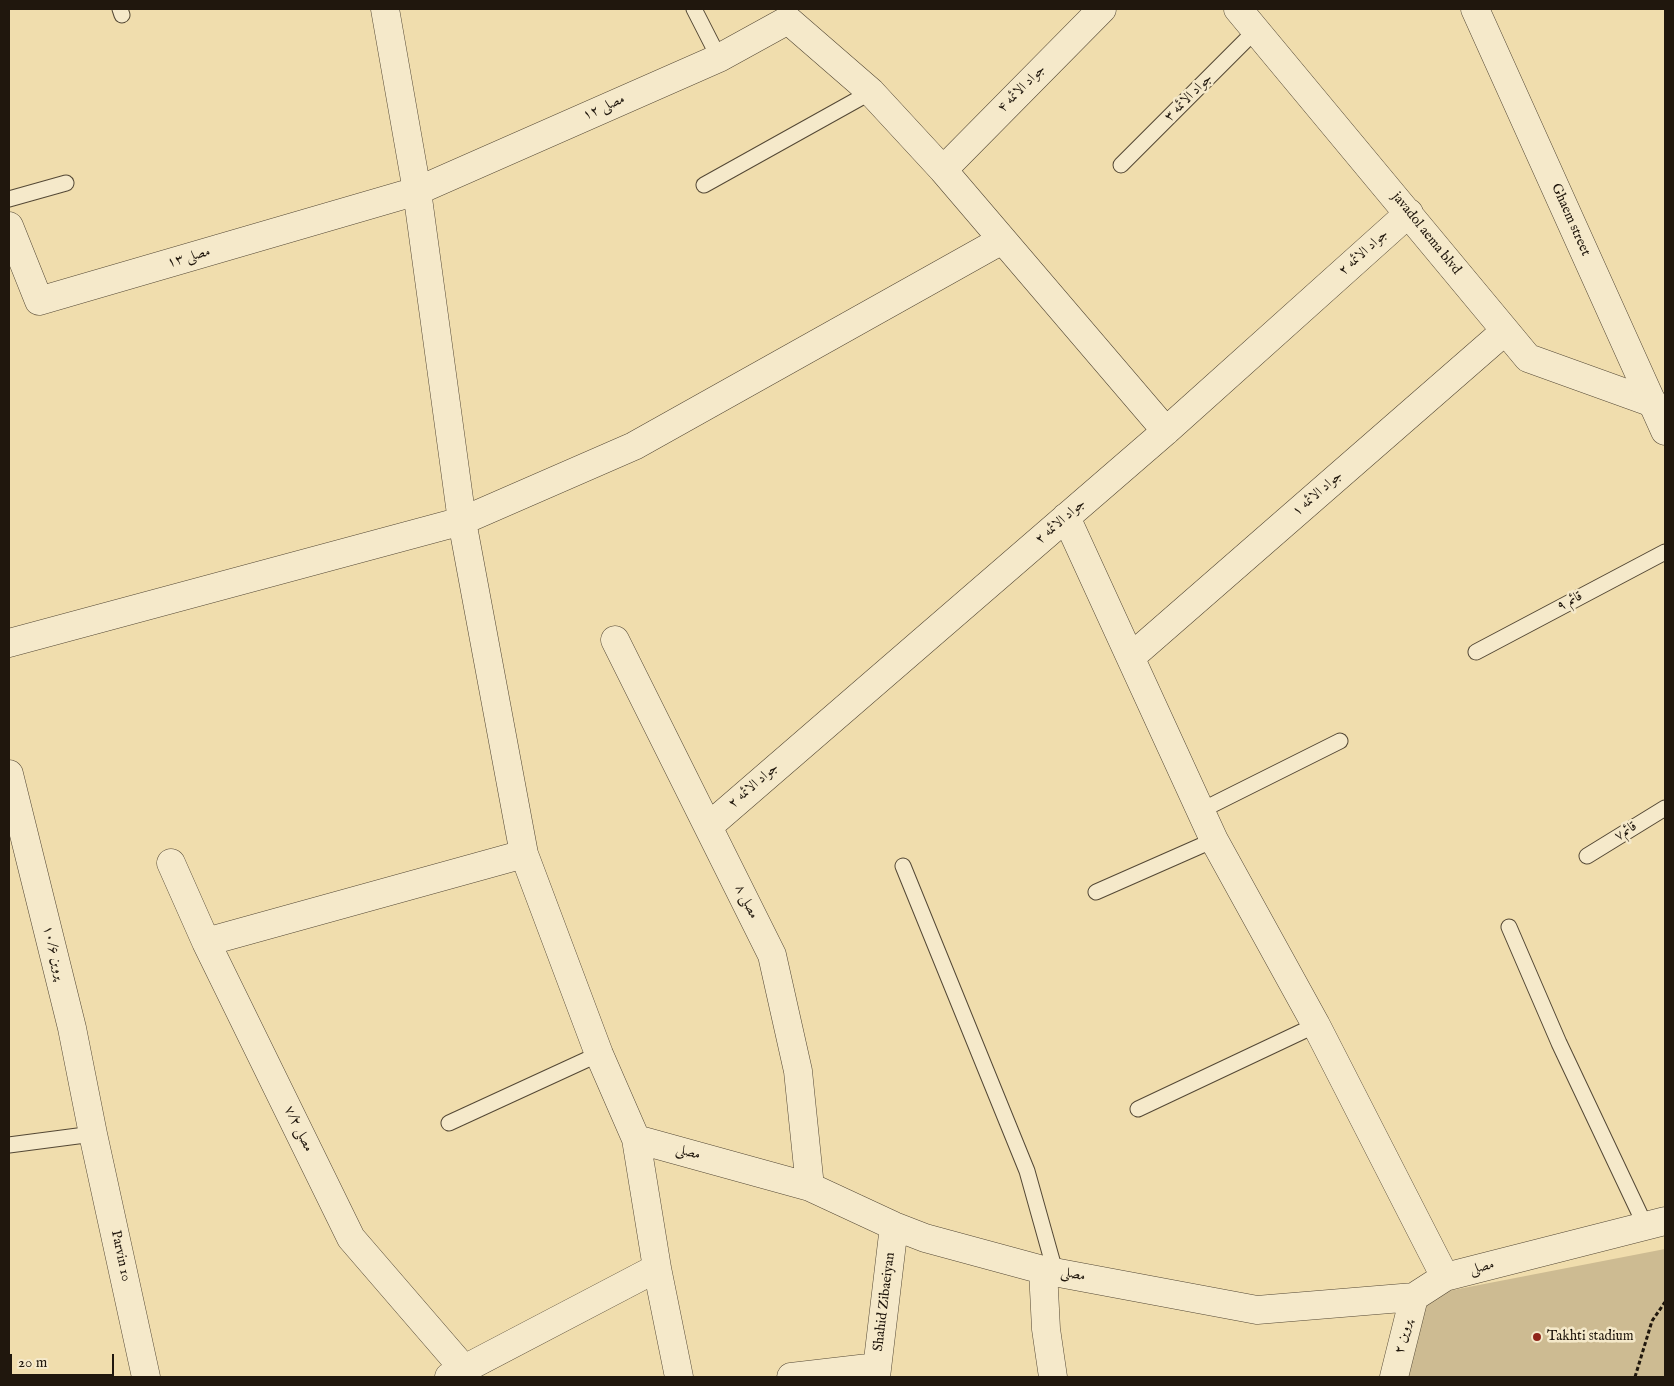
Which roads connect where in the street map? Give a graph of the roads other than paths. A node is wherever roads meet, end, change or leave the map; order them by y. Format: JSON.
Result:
{"nodes":[{"id":1,"x":385,"y":9,"type":"edge"},
{"id":2,"x":694,"y":9,"type":"edge"},
{"id":3,"x":1102,"y":9,"type":"edge"},
{"id":4,"x":1238,"y":9,"type":"edge"},
{"id":5,"x":1475,"y":9,"type":"edge"},
{"id":6,"x":1256,"y":30,"type":"junction"},
{"id":7,"x":718,"y":58,"type":"junction"},
{"id":8,"x":871,"y":92,"type":"junction"},
{"id":9,"x":1121,"y":165,"type":"dead end"},
{"id":10,"x":943,"y":170,"type":"junction"},
{"id":11,"x":66,"y":183,"type":"dead end"},
{"id":12,"x":704,"y":185,"type":"dead end"},
{"id":13,"x":417,"y":191,"type":"junction"},
{"id":14,"x":9,"y":199,"type":"edge"},
{"id":15,"x":1409,"y":213,"type":"junction"},
{"id":16,"x":9,"y":226,"type":"edge"},
{"id":17,"x":1002,"y":240,"type":"junction"},
{"id":18,"x":1505,"y":331,"type":"junction"},
{"id":19,"x":1653,"y":403,"type":"junction"},
{"id":20,"x":1166,"y":431,"type":"junction"},
{"id":21,"x":1665,"y":431,"type":"edge"},
{"id":22,"x":1066,"y":517,"type":"junction"},
{"id":23,"x":462,"y":521,"type":"junction"},
{"id":24,"x":1665,"y":552,"type":"edge"},
{"id":25,"x":615,"y":640,"type":"dead end"},
{"id":26,"x":9,"y":643,"type":"edge"},
{"id":27,"x":1476,"y":652,"type":"dead end"},
{"id":28,"x":1131,"y":658,"type":"junction"},
{"id":29,"x":1340,"y":741,"type":"dead end"},
{"id":30,"x":9,"y":774,"type":"edge"},
{"id":31,"x":1665,"y":808,"type":"edge"},
{"id":32,"x":1202,"y":810,"type":"junction"},
{"id":33,"x":709,"y":826,"type":"junction"},
{"id":34,"x":16,"y":830,"type":"edge"},
{"id":35,"x":1214,"y":840,"type":"junction"},
{"id":36,"x":524,"y":854,"type":"junction"},
{"id":37,"x":1587,"y":856,"type":"dead end"},
{"id":38,"x":171,"y":863,"type":"dead end"},
{"id":39,"x":903,"y":866,"type":"dead end"},
{"id":40,"x":1096,"y":892,"type":"dead end"},
{"id":41,"x":1509,"y":927,"type":"dead end"},
{"id":42,"x":206,"y":942,"type":"junction"},
{"id":43,"x":1316,"y":1025,"type":"junction"},
{"id":44,"x":599,"y":1054,"type":"junction"},
{"id":45,"x":1138,"y":1109,"type":"dead end"},
{"id":46,"x":449,"y":1122,"type":"dead end"},
{"id":47,"x":93,"y":1134,"type":"junction"},
{"id":48,"x":636,"y":1139,"type":"junction"},
{"id":49,"x":9,"y":1145,"type":"edge"},
{"id":50,"x":810,"y":1187,"type":"junction"},
{"id":51,"x":1655,"y":1223,"type":"edge"},
{"id":52,"x":894,"y":1226,"type":"junction"},
{"id":53,"x":657,"y":1268,"type":"junction"},
{"id":54,"x":1049,"y":1271,"type":"junction"},
{"id":55,"x":1445,"y":1277,"type":"junction"},
{"id":56,"x":1414,"y":1297,"type":"junction"},
{"id":57,"x":876,"y":1372,"type":"edge"},
{"id":58,"x":460,"y":1374,"type":"edge"},
{"id":59,"x":146,"y":1377,"type":"edge"},
{"id":60,"x":679,"y":1377,"type":"edge"},
{"id":61,"x":790,"y":1377,"type":"edge"},
{"id":62,"x":1053,"y":1377,"type":"edge"},
{"id":63,"x":1394,"y":1377,"type":"edge"}],
"edges":[{"from":1,"to":13,"type":"street"},
{"from":2,"to":7,"type":"lane"},
{"from":3,"to":10,"type":"street","name":"جواد الائمه ۴"},
{"from":4,"to":6,"type":"street","name":"javadol aema blvd"},
{"from":5,"to":19,"type":"street","name":"Ghaem street"},
{"from":6,"to":9,"type":"lane","name":"جواد الائمه ۳"},
{"from":6,"to":15,"type":"street","name":"javadol aema blvd"},
{"from":7,"to":8,"type":"street","name":"مصلی ۱۲"},
{"from":7,"to":13,"type":"street","name":"مصلی ۱۲"},
{"from":8,"to":10,"type":"street"},
{"from":8,"to":12,"type":"lane"},
{"from":10,"to":17,"type":"street"},
{"from":11,"to":14,"type":"lane"},
{"from":13,"to":16,"type":"street","name":"مصلی ۱۳"},
{"from":13,"to":23,"type":"street"},
{"from":15,"to":18,"type":"street","name":"javadol aema blvd"},
{"from":15,"to":20,"type":"street","name":"جواد الائمه ۲"},
{"from":17,"to":20,"type":"street"},
{"from":17,"to":23,"type":"street"},
{"from":18,"to":19,"type":"street","name":"javadol aema blvd"},
{"from":18,"to":28,"type":"street","name":"جواد الائمه ۱"},
{"from":19,"to":21,"type":"street","name":"Ghaem street"},
{"from":20,"to":22,"type":"street","name":"جواد الائمه ۲"},
{"from":22,"to":28,"type":"street"},
{"from":22,"to":33,"type":"street","name":"جواد الائمه ۲"},
{"from":23,"to":26,"type":"street"},
{"from":23,"to":36,"type":"street"},
{"from":24,"to":27,"type":"lane","name":"قائم ۹"},
{"from":25,"to":33,"type":"street","name":"مصلی ۸"},
{"from":28,"to":32,"type":"street"},
{"from":29,"to":32,"type":"lane"},
{"from":30,"to":34,"type":"street","name":"پروین ۱۰/۶"},
{"from":31,"to":37,"type":"lane","name":"قائم۷"},
{"from":32,"to":35,"type":"street"},
{"from":33,"to":50,"type":"street","name":"مصلی ۸"},
{"from":34,"to":47,"type":"street","name":"پروین ۱۰/۶"},
{"from":35,"to":40,"type":"lane"},
{"from":35,"to":43,"type":"street"},
{"from":36,"to":42,"type":"street"},
{"from":36,"to":44,"type":"street"},
{"from":38,"to":42,"type":"street","name":"مصلی ۷/۲"},
{"from":39,"to":54,"type":"lane"},
{"from":41,"to":51,"type":"lane"},
{"from":42,"to":58,"type":"street","name":"مصلی ۷/۲"},
{"from":43,"to":45,"type":"lane"},
{"from":43,"to":55,"type":"street"},
{"from":44,"to":46,"type":"lane"},
{"from":44,"to":48,"type":"street"},
{"from":47,"to":49,"type":"lane"},
{"from":47,"to":59,"type":"street","name":"Parvin 10"},
{"from":48,"to":50,"type":"street","name":"مصلی"},
{"from":48,"to":53,"type":"street"},
{"from":50,"to":52,"type":"street","name":"مصلی"},
{"from":51,"to":55,"type":"street","name":"مصلی"},
{"from":52,"to":54,"type":"street","name":"مصلی"},
{"from":52,"to":57,"type":"street","name":"Shahid Zibaeiyan"},
{"from":53,"to":58,"type":"street"},
{"from":53,"to":60,"type":"street"},
{"from":54,"to":56,"type":"street","name":"مصلی"},
{"from":54,"to":62,"type":"street"},
{"from":55,"to":56,"type":"street","name":"مصلی"},
{"from":56,"to":63,"type":"street","name":"پروین ۲"},
{"from":57,"to":61,"type":"street"}]}
